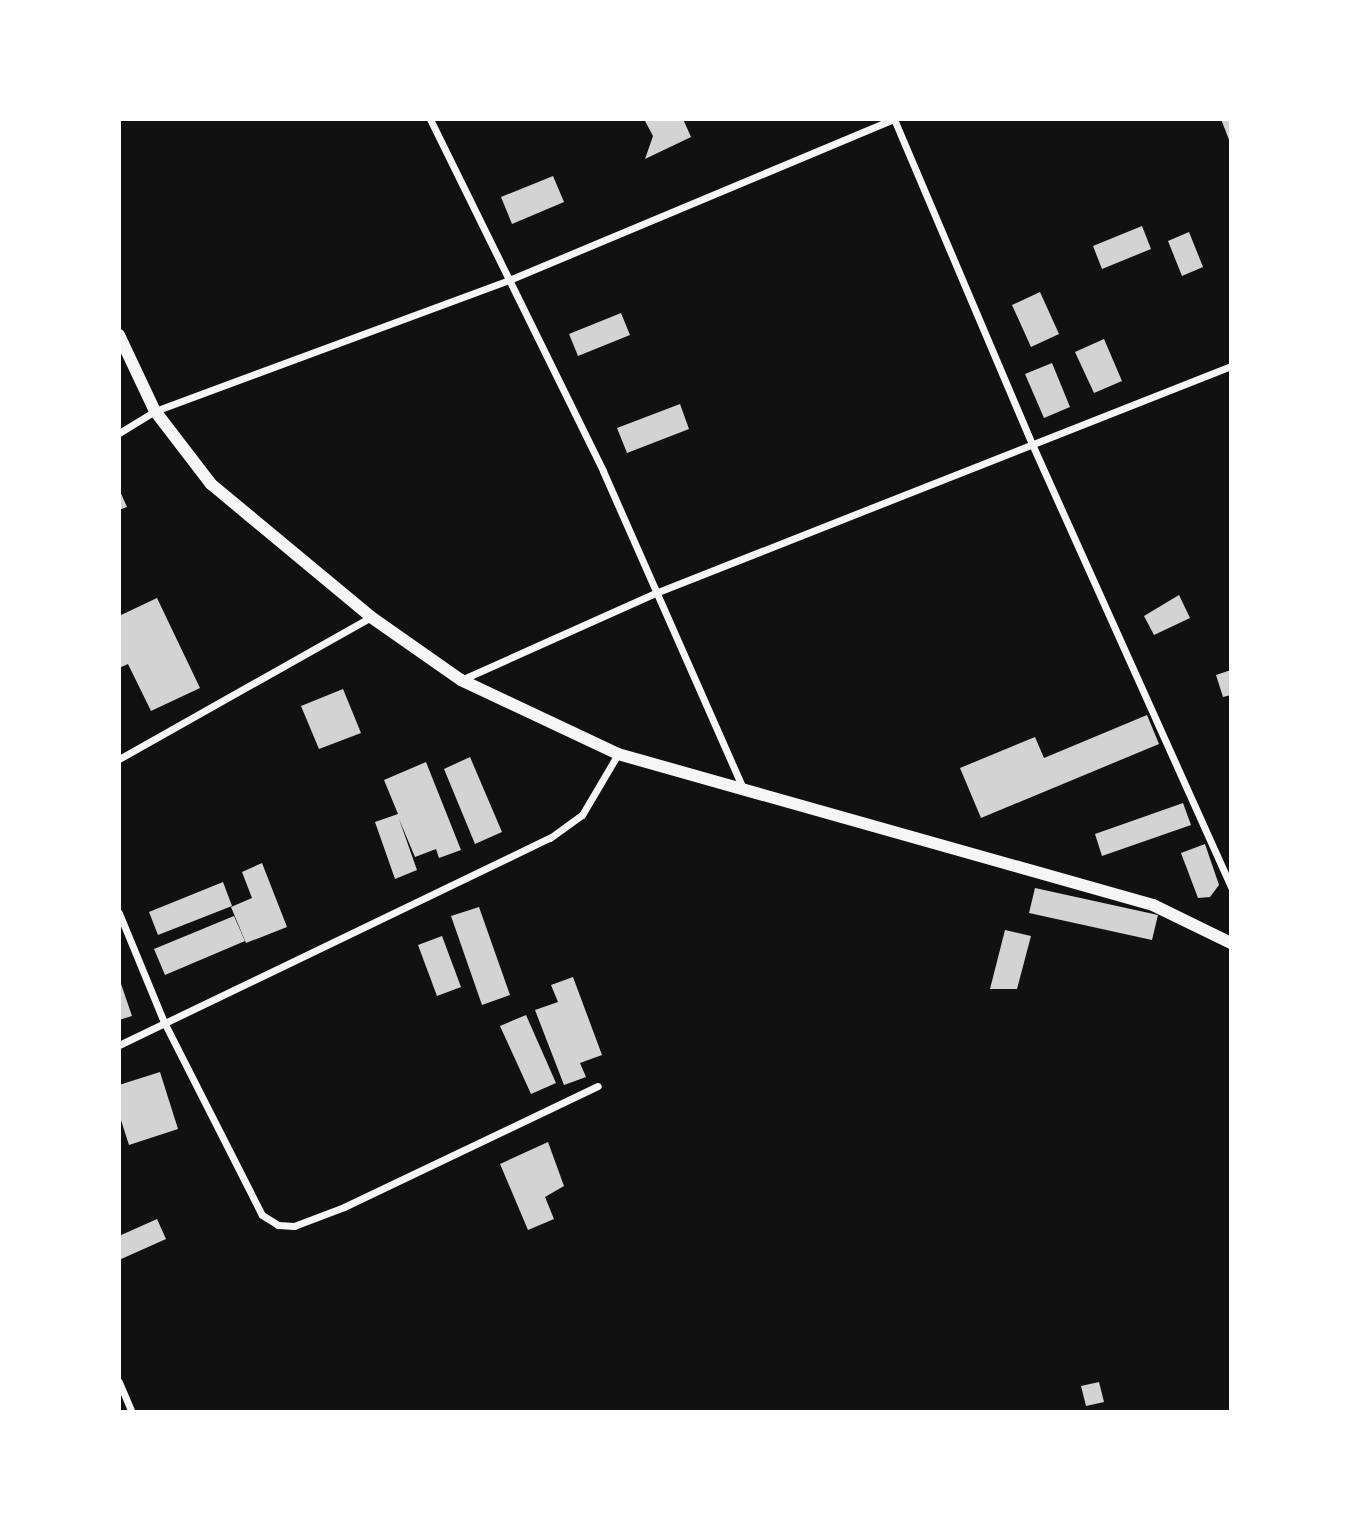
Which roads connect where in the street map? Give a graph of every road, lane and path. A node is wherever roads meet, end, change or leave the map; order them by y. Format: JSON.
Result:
{"nodes":[{"id":1,"x":430,"y":119,"type":"edge"},
{"id":2,"x":894,"y":119,"type":"edge"},
{"id":3,"x":509,"y":281,"type":"junction"},
{"id":4,"x":119,"y":335,"type":"edge"},
{"id":5,"x":1231,"y":366,"type":"edge"},
{"id":6,"x":155,"y":411,"type":"junction"},
{"id":7,"x":119,"y":433,"type":"edge"},
{"id":8,"x":1032,"y":444,"type":"junction"},
{"id":9,"x":658,"y":592,"type":"junction"},
{"id":10,"x":370,"y":617,"type":"junction"},
{"id":11,"x":461,"y":680,"type":"junction"},
{"id":12,"x":618,"y":754,"type":"junction"},
{"id":13,"x":119,"y":759,"type":"edge"},
{"id":14,"x":742,"y":786,"type":"junction"},
{"id":15,"x":1231,"y":887,"type":"edge"},
{"id":16,"x":119,"y":913,"type":"edge"},
{"id":17,"x":1231,"y":943,"type":"edge"},
{"id":18,"x":164,"y":1022,"type":"junction"},
{"id":19,"x":119,"y":1045,"type":"edge"},
{"id":20,"x":598,"y":1086,"type":"dead end"},
{"id":21,"x":119,"y":1382,"type":"edge"},
{"id":22,"x":122,"y":1398,"type":"edge"},
{"id":23,"x":132,"y":1412,"type":"edge"}],
"edges":[{"from":1,"to":3,"type":"street"},
{"from":2,"to":3,"type":"street"},
{"from":2,"to":8,"type":"street"},
{"from":3,"to":6,"type":"street"},
{"from":3,"to":9,"type":"street"},
{"from":4,"to":6,"type":"street"},
{"from":5,"to":8,"type":"street"},
{"from":6,"to":7,"type":"street"},
{"from":6,"to":10,"type":"street"},
{"from":8,"to":9,"type":"street"},
{"from":8,"to":15,"type":"street"},
{"from":9,"to":11,"type":"street"},
{"from":9,"to":14,"type":"street"},
{"from":10,"to":11,"type":"street"},
{"from":10,"to":13,"type":"street"},
{"from":11,"to":12,"type":"street"},
{"from":12,"to":14,"type":"street"},
{"from":12,"to":18,"type":"street"},
{"from":14,"to":17,"type":"street"},
{"from":16,"to":18,"type":"street"},
{"from":18,"to":19,"type":"street"},
{"from":18,"to":20,"type":"street"},
{"from":21,"to":22,"type":"street"},
{"from":22,"to":23,"type":"street"}]}
